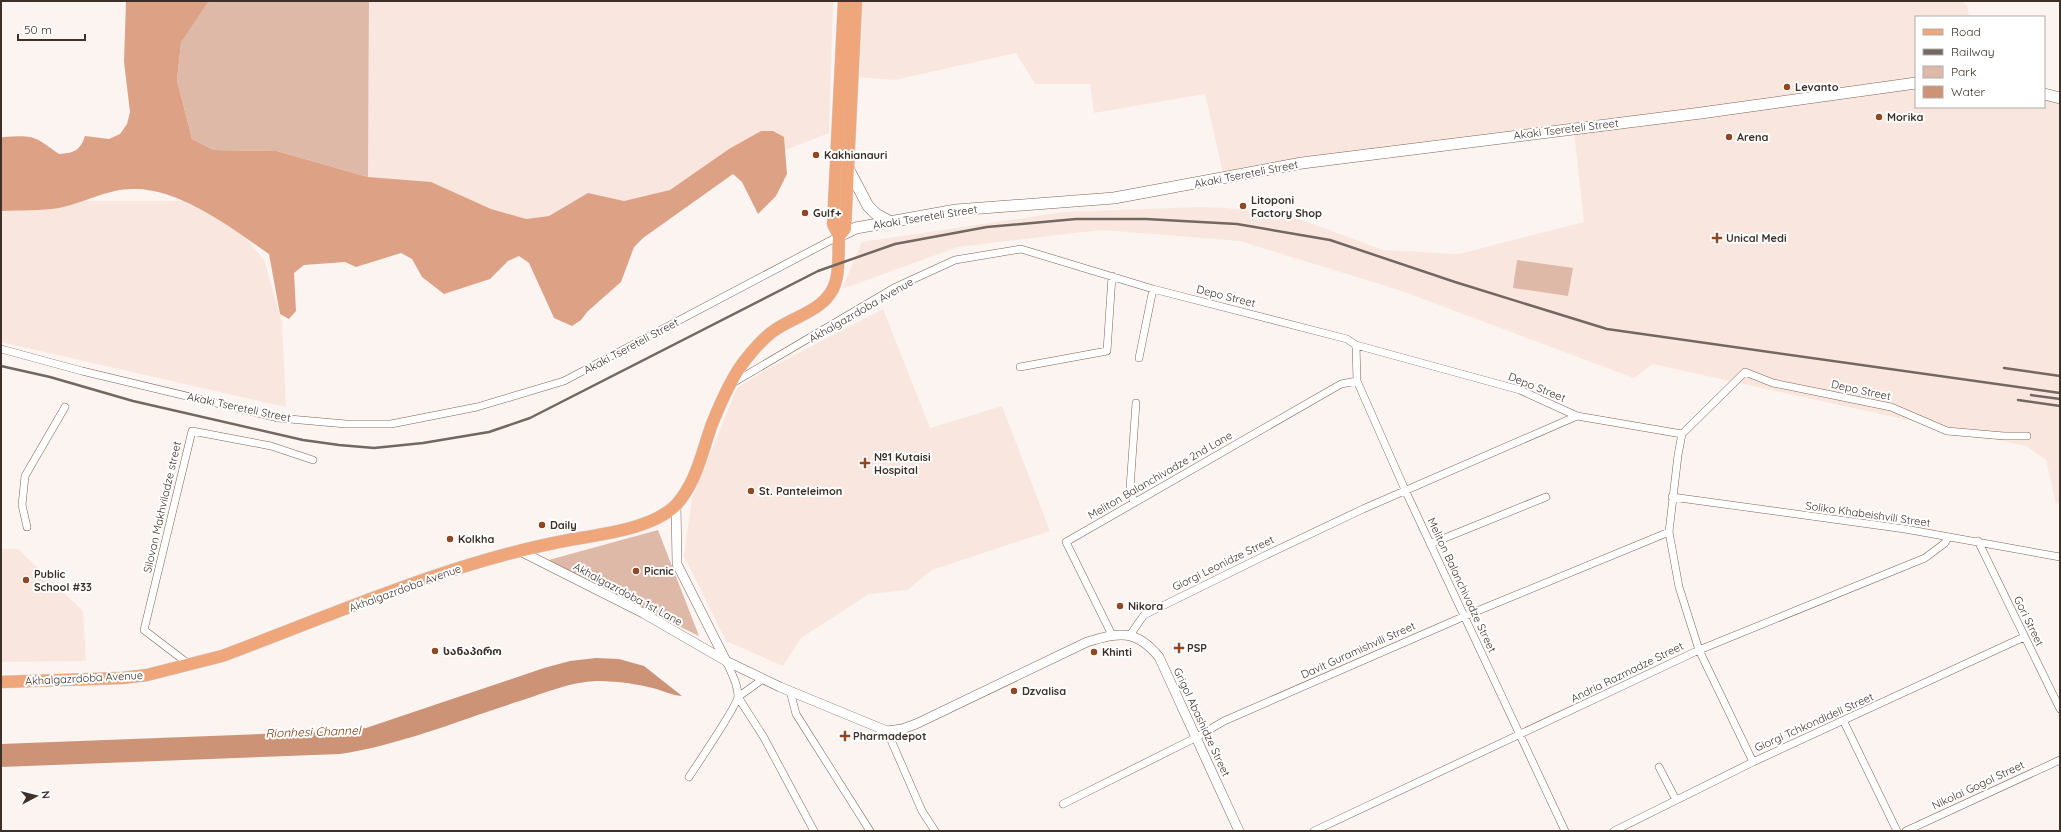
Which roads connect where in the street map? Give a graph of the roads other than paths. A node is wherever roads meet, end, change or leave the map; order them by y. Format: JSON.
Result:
{"nodes":[{"id":1,"x":844,"y":1,"type":"edge"},
{"id":2,"x":856,"y":1,"type":"edge"},
{"id":3,"x":1915,"y":83,"type":"edge"},
{"id":4,"x":2045,"y":94,"type":"edge"},
{"id":5,"x":2060,"y":98,"type":"edge"},
{"id":6,"x":848,"y":168,"type":"junction"},
{"id":7,"x":891,"y":222,"type":"junction"},
{"id":8,"x":839,"y":236,"type":"junction"},
{"id":9,"x":1021,"y":249,"type":"joint"},
{"id":10,"x":1112,"y":276,"type":"junction"},
{"id":11,"x":1153,"y":289,"type":"junction"},
{"id":12,"x":1356,"y":345,"type":"junction"},
{"id":13,"x":1,"y":349,"type":"edge"},
{"id":14,"x":1139,"y":358,"type":"dead end"},
{"id":15,"x":1020,"y":368,"type":"dead end"},
{"id":16,"x":1357,"y":382,"type":"junction"},
{"id":17,"x":731,"y":384,"type":"junction"},
{"id":18,"x":1136,"y":403,"type":"dead end"},
{"id":19,"x":65,"y":407,"type":"dead end"},
{"id":20,"x":1577,"y":416,"type":"junction"},
{"id":21,"x":1682,"y":434,"type":"junction"},
{"id":22,"x":2027,"y":436,"type":"dead end"},
{"id":23,"x":313,"y":460,"type":"dead end"},
{"id":24,"x":1406,"y":492,"type":"junction"},
{"id":25,"x":1546,"y":497,"type":"dead end"},
{"id":26,"x":1672,"y":497,"type":"junction"},
{"id":27,"x":1134,"y":503,"type":"junction"},
{"id":28,"x":676,"y":504,"type":"junction"},
{"id":29,"x":27,"y":526,"type":"dead end"},
{"id":30,"x":1669,"y":532,"type":"junction"},
{"id":31,"x":1948,"y":537,"type":"junction"},
{"id":32,"x":1978,"y":542,"type":"junction"},
{"id":33,"x":1430,"y":544,"type":"junction"},
{"id":34,"x":518,"y":550,"type":"junction"},
{"id":35,"x":2060,"y":558,"type":"edge"},
{"id":36,"x":1465,"y":616,"type":"junction"},
{"id":37,"x":1112,"y":635,"type":"junction"},
{"id":38,"x":1130,"y":635,"type":"junction"},
{"id":39,"x":2024,"y":637,"type":"junction"},
{"id":40,"x":1699,"y":650,"type":"junction"},
{"id":41,"x":726,"y":661,"type":"junction"},
{"id":42,"x":190,"y":665,"type":"junction"},
{"id":43,"x":763,"y":679,"type":"junction"},
{"id":44,"x":1,"y":682,"type":"edge"},
{"id":45,"x":790,"y":691,"type":"junction"},
{"id":46,"x":738,"y":697,"type":"junction"},
{"id":47,"x":2060,"y":709,"type":"edge"},
{"id":48,"x":1844,"y":722,"type":"junction"},
{"id":49,"x":887,"y":731,"type":"junction"},
{"id":50,"x":1520,"y":735,"type":"junction"},
{"id":51,"x":1197,"y":738,"type":"junction"},
{"id":52,"x":2060,"y":760,"type":"edge"},
{"id":53,"x":1753,"y":762,"type":"junction"},
{"id":54,"x":1660,"y":767,"type":"dead end"},
{"id":55,"x":689,"y":777,"type":"dead end"},
{"id":56,"x":1676,"y":800,"type":"junction"},
{"id":57,"x":1063,"y":804,"type":"dead end"},
{"id":58,"x":814,"y":831,"type":"edge"},
{"id":59,"x":870,"y":831,"type":"edge"},
{"id":60,"x":935,"y":831,"type":"edge"},
{"id":61,"x":1239,"y":831,"type":"edge"},
{"id":62,"x":1314,"y":831,"type":"edge"},
{"id":63,"x":1565,"y":831,"type":"edge"},
{"id":64,"x":1614,"y":831,"type":"edge"},
{"id":65,"x":1897,"y":831,"type":"edge"},
{"id":66,"x":1906,"y":831,"type":"edge"}],
"edges":[{"from":1,"to":8,"type":"main road"},
{"from":2,"to":6,"type":"main road"},
{"from":3,"to":7,"type":"main road","name":"Akaki Tsereteli Street"},
{"from":4,"to":5,"type":"main road"},
{"from":6,"to":7,"type":"main road"},
{"from":6,"to":8,"type":"main road"},
{"from":7,"to":8,"type":"main road","name":"Akaki Tsereteli Street"},
{"from":8,"to":13,"type":"street","name":"Akaki Tsereteli Street"},
{"from":8,"to":17,"type":"main road","name":"Akhalgazrdoba Avenue"},
{"from":9,"to":10,"type":"street","name":"Depo Street"},
{"from":9,"to":17,"type":"street","name":"Akhalgazrdoba Avenue"},
{"from":10,"to":11,"type":"street","name":"Depo Street"},
{"from":10,"to":15,"type":"street"},
{"from":11,"to":12,"type":"street","name":"Depo Street"},
{"from":11,"to":14,"type":"street"},
{"from":12,"to":16,"type":"street","name":"Meliton Balanchivadze Street"},
{"from":12,"to":20,"type":"street","name":"Depo Street"},
{"from":16,"to":24,"type":"street","name":"Meliton Balanchivadze Street"},
{"from":16,"to":27,"type":"street","name":"Meliton Balanchivadze 2nd Lane"},
{"from":17,"to":28,"type":"main road","name":"Akhalgazrdoba Avenue"},
{"from":18,"to":27,"type":"street"},
{"from":19,"to":29,"type":"street"},
{"from":20,"to":21,"type":"street","name":"Depo Street"},
{"from":20,"to":24,"type":"street","name":"Giorgi Leonidze Street"},
{"from":21,"to":22,"type":"street","name":"Depo Street"},
{"from":21,"to":26,"type":"street"},
{"from":23,"to":42,"type":"street","name":"Silovan Makhviladze street"},
{"from":24,"to":33,"type":"street","name":"Meliton Balanchivadze Street"},
{"from":24,"to":38,"type":"street","name":"Giorgi Leonidze Street"},
{"from":25,"to":33,"type":"street"},
{"from":26,"to":30,"type":"street"},
{"from":26,"to":31,"type":"street","name":"Soliko Khabeishvili Street"},
{"from":27,"to":37,"type":"street","name":"Meliton Balanchivadze 2nd Lane"},
{"from":28,"to":34,"type":"main road","name":"Akhalgazrdoba Avenue"},
{"from":28,"to":41,"type":"street"},
{"from":30,"to":36,"type":"street","name":"Davit Guramishvili Street"},
{"from":30,"to":40,"type":"street"},
{"from":31,"to":32,"type":"street","name":"Soliko Khabeishvili Street"},
{"from":31,"to":40,"type":"street","name":"Andria Razmadze Street"},
{"from":32,"to":35,"type":"street","name":"Soliko Khabeishvili Street"},
{"from":32,"to":39,"type":"street","name":"Gori Street"},
{"from":33,"to":36,"type":"street","name":"Meliton Balanchivadze Street"},
{"from":34,"to":41,"type":"street","name":"Akhalgazrdoba 1st Lane"},
{"from":34,"to":42,"type":"main road","name":"Akhalgazrdoba Avenue"},
{"from":36,"to":50,"type":"street","name":"Meliton Balanchivadze Street"},
{"from":36,"to":51,"type":"street","name":"Davit Guramishvili Street"},
{"from":37,"to":38,"type":"street"},
{"from":37,"to":49,"type":"street"},
{"from":38,"to":51,"type":"street","name":"Grigol Abashidze Street"},
{"from":39,"to":47,"type":"street","name":"Gori Street"},
{"from":39,"to":48,"type":"street","name":"Giorgi Tchkondideli Street"},
{"from":40,"to":50,"type":"street","name":"Andria Razmadze Street"},
{"from":40,"to":53,"type":"street"},
{"from":41,"to":43,"type":"street","name":"Akhalgazrdoba 1st Lane"},
{"from":41,"to":46,"type":"street"},
{"from":42,"to":44,"type":"main road","name":"Akhalgazrdoba Avenue"},
{"from":43,"to":45,"type":"street","name":"Akhalgazrdoba 1st Lane"},
{"from":43,"to":46,"type":"street"},
{"from":45,"to":49,"type":"street","name":"Akhalgazrdoba 1st Lane"},
{"from":45,"to":59,"type":"street"},
{"from":46,"to":55,"type":"street"},
{"from":46,"to":58,"type":"street"},
{"from":48,"to":53,"type":"street","name":"Giorgi Tchkondideli Street"},
{"from":48,"to":65,"type":"street"},
{"from":49,"to":60,"type":"street"},
{"from":50,"to":62,"type":"street","name":"Andria Razmadze Street"},
{"from":50,"to":63,"type":"street","name":"Meliton Balanchivadze Street"},
{"from":51,"to":57,"type":"street","name":"Davit Guramishvili Street"},
{"from":51,"to":61,"type":"street","name":"Grigol Abashidze Street"},
{"from":52,"to":66,"type":"street","name":"Nikolai Gogol Street"},
{"from":53,"to":56,"type":"street","name":"Giorgi Tchkondideli Street"},
{"from":54,"to":56,"type":"street"},
{"from":56,"to":64,"type":"street","name":"Giorgi Tchkondideli Street"}]}
